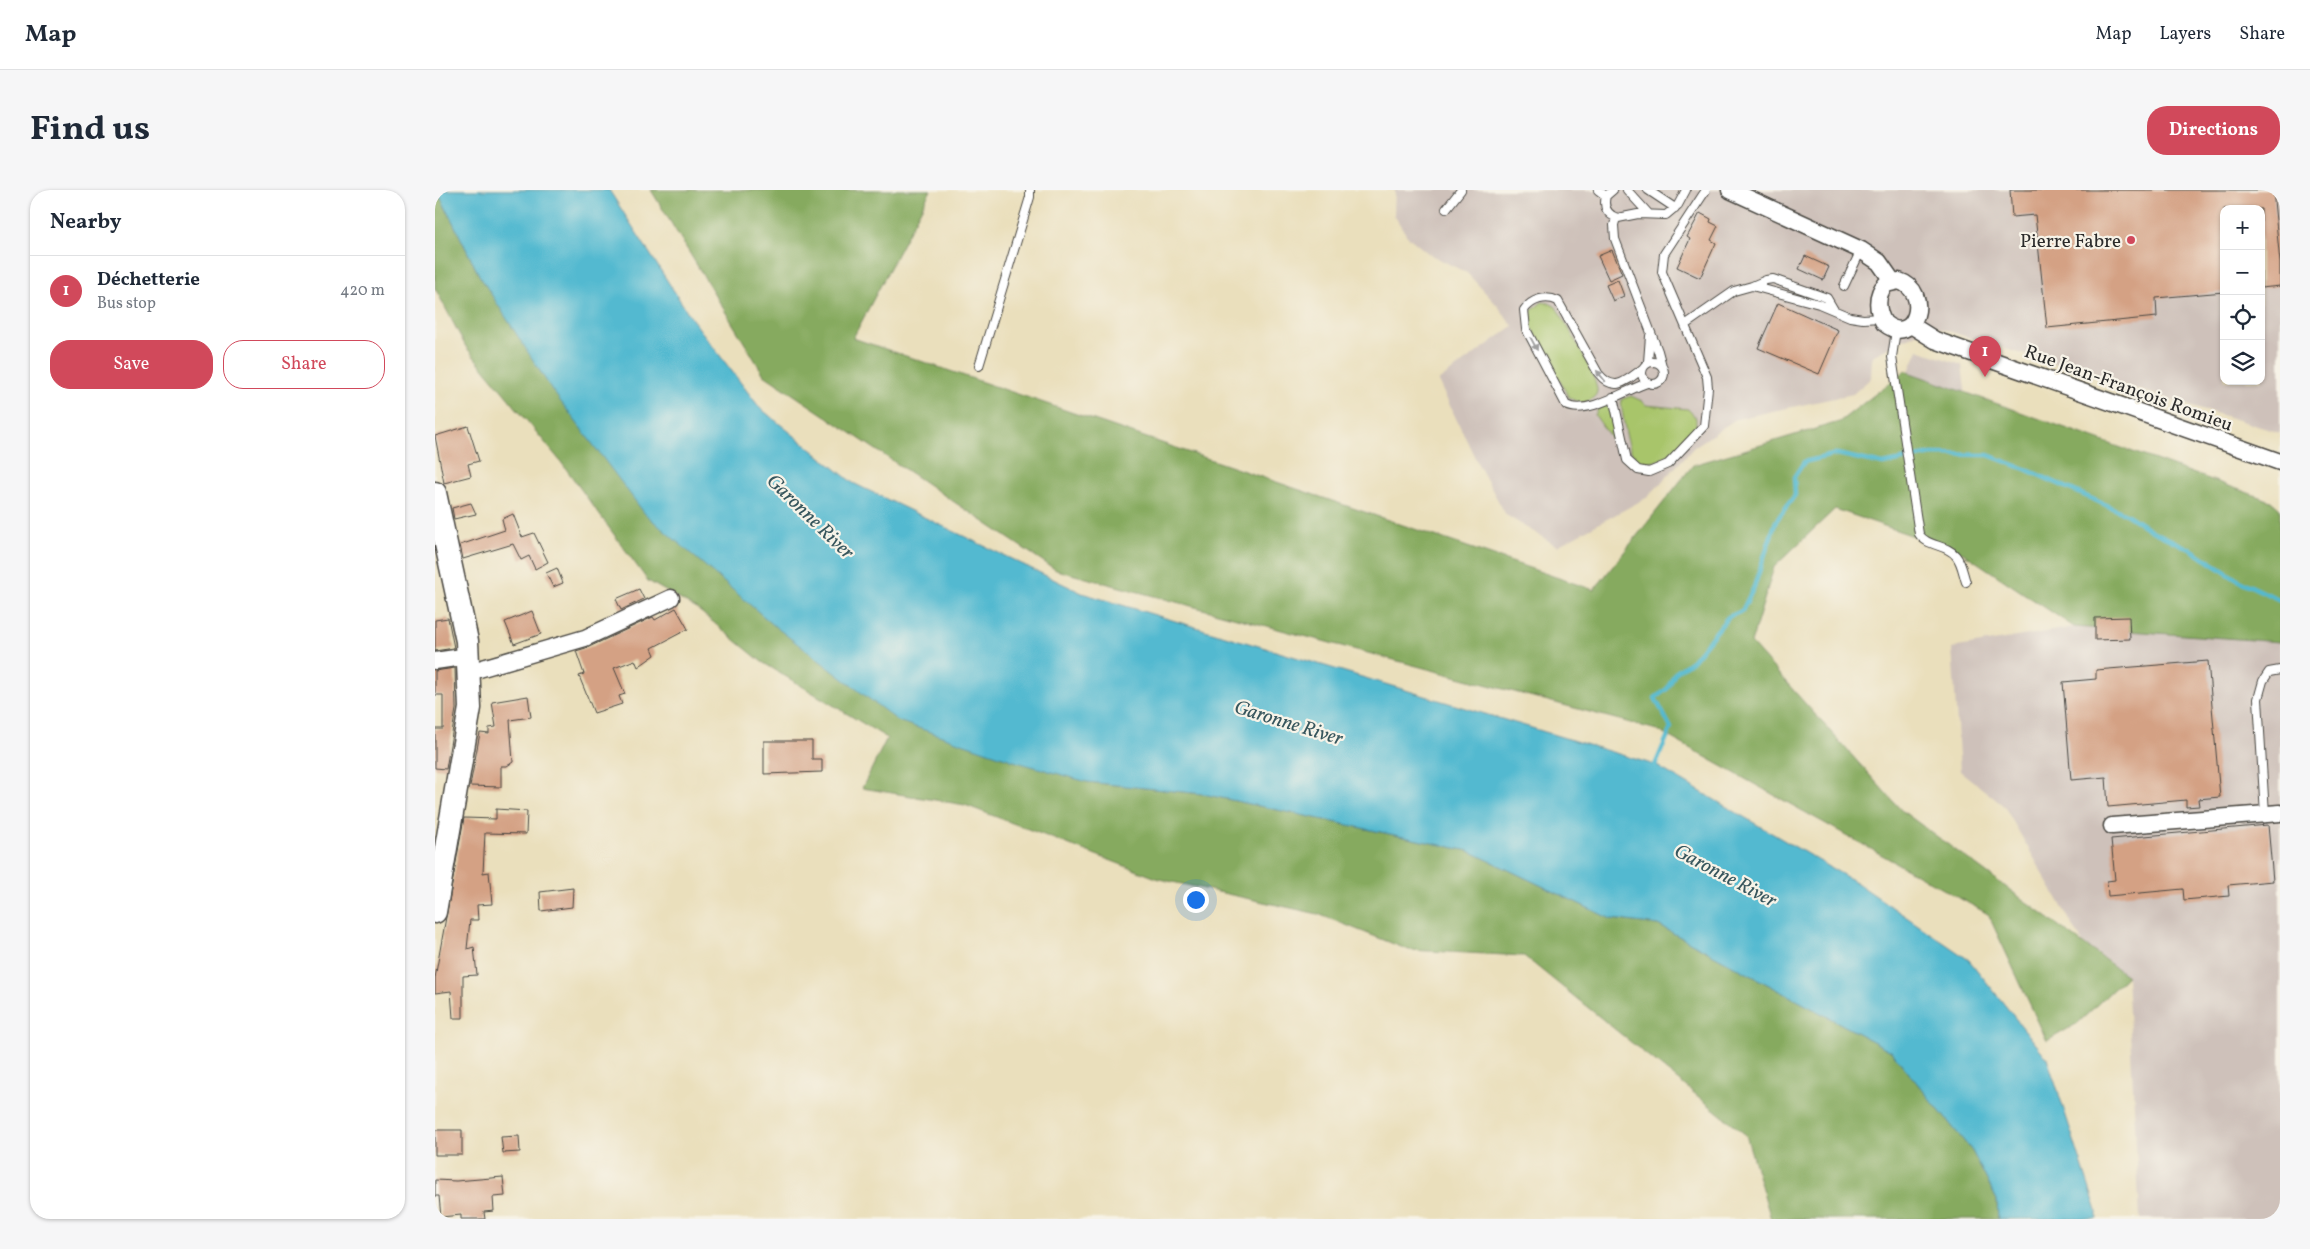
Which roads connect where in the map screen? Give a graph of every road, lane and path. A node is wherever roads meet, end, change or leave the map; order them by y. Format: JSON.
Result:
{"nodes":[{"id":1,"x":1029,"y":190,"type":"edge"},
{"id":2,"x":1461,"y":190,"type":"edge"},
{"id":3,"x":1598,"y":190,"type":"edge"},
{"id":4,"x":1613,"y":190,"type":"edge"},
{"id":5,"x":1627,"y":190,"type":"edge"},
{"id":6,"x":1648,"y":190,"type":"edge"},
{"id":7,"x":1686,"y":190,"type":"edge"},
{"id":8,"x":1706,"y":190,"type":"edge"},
{"id":9,"x":1729,"y":190,"type":"edge"},
{"id":10,"x":1606,"y":196,"type":"junction"},
{"id":11,"x":1675,"y":208,"type":"junction"},
{"id":12,"x":1446,"y":209,"type":"dead end"},
{"id":13,"x":1648,"y":213,"type":"junction"},
{"id":14,"x":1616,"y":218,"type":"junction"},
{"id":15,"x":1861,"y":250,"type":"junction"},
{"id":16,"x":1893,"y":282,"type":"junction"},
{"id":17,"x":1844,"y":286,"type":"dead end"},
{"id":18,"x":1881,"y":318,"type":"junction"},
{"id":19,"x":1685,"y":325,"type":"junction"},
{"id":20,"x":1903,"y":327,"type":"junction"},
{"id":21,"x":1650,"y":334,"type":"junction"},
{"id":22,"x":1648,"y":362,"type":"junction"},
{"id":23,"x":979,"y":366,"type":"dead end"},
{"id":24,"x":1662,"y":366,"type":"junction"},
{"id":25,"x":1642,"y":370,"type":"junction"},
{"id":26,"x":1647,"y":382,"type":"junction"},
{"id":27,"x":1613,"y":397,"type":"junction"},
{"id":28,"x":2280,"y":462,"type":"edge"},
{"id":29,"x":435,"y":493,"type":"edge"},
{"id":30,"x":1966,"y":582,"type":"dead end"},
{"id":31,"x":671,"y":598,"type":"dead end"},
{"id":32,"x":435,"y":661,"type":"edge"},
{"id":33,"x":469,"y":664,"type":"junction"},
{"id":34,"x":2280,"y":670,"type":"edge"},
{"id":35,"x":2272,"y":813,"type":"edge"},
{"id":36,"x":2112,"y":826,"type":"dead end"},
{"id":37,"x":435,"y":912,"type":"edge"}],
"edges":[{"from":1,"to":23,"type":"lane"},
{"from":2,"to":12,"type":"lane"},
{"from":3,"to":10,"type":"lane"},
{"from":4,"to":10,"type":"lane"},
{"from":5,"to":13,"type":"lane"},
{"from":6,"to":11,"type":"lane"},
{"from":7,"to":11,"type":"lane"},
{"from":8,"to":19,"type":"lane"},
{"from":9,"to":15,"type":"street"},
{"from":10,"to":14,"type":"lane"},
{"from":11,"to":13,"type":"lane"},
{"from":13,"to":14,"type":"lane"},
{"from":14,"to":21,"type":"lane"},
{"from":15,"to":16,"type":"street"},
{"from":15,"to":17,"type":"lane"},
{"from":16,"to":18,"type":"street"},
{"from":16,"to":20,"type":"street"},
{"from":18,"to":19,"type":"lane"},
{"from":18,"to":20,"type":"street","name":"Rue Jean-François Romieu"},
{"from":19,"to":27,"type":"lane"},
{"from":20,"to":28,"type":"street","name":"Rue Jean-François Romieu"},
{"from":20,"to":30,"type":"lane"},
{"from":21,"to":22,"type":"lane"},
{"from":21,"to":24,"type":"lane"},
{"from":22,"to":24,"type":"lane"},
{"from":22,"to":25,"type":"lane"},
{"from":24,"to":26,"type":"lane"},
{"from":25,"to":26,"type":"lane"},
{"from":25,"to":27,"type":"lane","one_way":true},
{"from":26,"to":27,"type":"lane"},
{"from":29,"to":33,"type":"street"},
{"from":31,"to":33,"type":"street"},
{"from":32,"to":33,"type":"street"},
{"from":33,"to":37,"type":"street"},
{"from":34,"to":35,"type":"lane"},
{"from":35,"to":36,"type":"street"}]}
